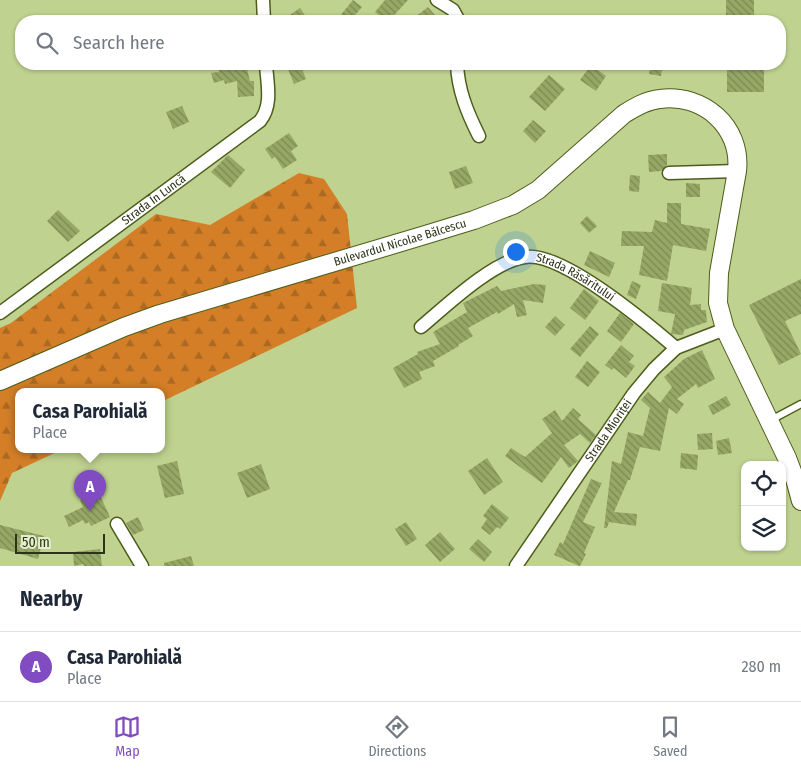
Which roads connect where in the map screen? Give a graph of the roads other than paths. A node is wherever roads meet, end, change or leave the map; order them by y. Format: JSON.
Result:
{"nodes":[{"id":1,"x":263,"y":0,"type":"edge"},
{"id":2,"x":436,"y":0,"type":"edge"},
{"id":3,"x":264,"y":15,"type":"edge"},
{"id":4,"x":456,"y":15,"type":"edge"},
{"id":5,"x":266,"y":70,"type":"edge"},
{"id":6,"x":457,"y":70,"type":"edge"},
{"id":7,"x":479,"y":136,"type":"dead end"},
{"id":8,"x":738,"y":170,"type":"junction"},
{"id":9,"x":669,"y":173,"type":"dead end"},
{"id":10,"x":0,"y":313,"type":"edge"},
{"id":11,"x":421,"y":327,"type":"dead end"},
{"id":12,"x":725,"y":329,"type":"junction"},
{"id":13,"x":676,"y":348,"type":"junction"},
{"id":14,"x":0,"y":382,"type":"edge"},
{"id":15,"x":801,"y":404,"type":"edge"},
{"id":16,"x":769,"y":421,"type":"junction"},
{"id":17,"x":801,"y":501,"type":"edge"},
{"id":18,"x":118,"y":524,"type":"dead end"},
{"id":19,"x":519,"y":565,"type":"edge"},
{"id":20,"x":142,"y":566,"type":"edge"}],
"edges":[{"from":1,"to":3,"type":"street"},
{"from":2,"to":4,"type":"street"},
{"from":5,"to":10,"type":"street","name":"Strada În Luncă"},
{"from":6,"to":7,"type":"street"},
{"from":8,"to":9,"type":"street"},
{"from":8,"to":12,"type":"street","name":"Bulevardul Nicolae Bălcescu"},
{"from":8,"to":14,"type":"street","name":"Bulevardul Nicolae Bălcescu"},
{"from":11,"to":13,"type":"street","name":"Strada Răsăritului"},
{"from":12,"to":13,"type":"street","name":"Strada Mioriței"},
{"from":12,"to":16,"type":"street","name":"Bulevardul Nicolae Bălcescu"},
{"from":13,"to":19,"type":"street","name":"Strada Mioriței"},
{"from":15,"to":16,"type":"lane"},
{"from":16,"to":17,"type":"street","name":"Bulevardul Nicolae Bălcescu"},
{"from":18,"to":20,"type":"street"}]}
